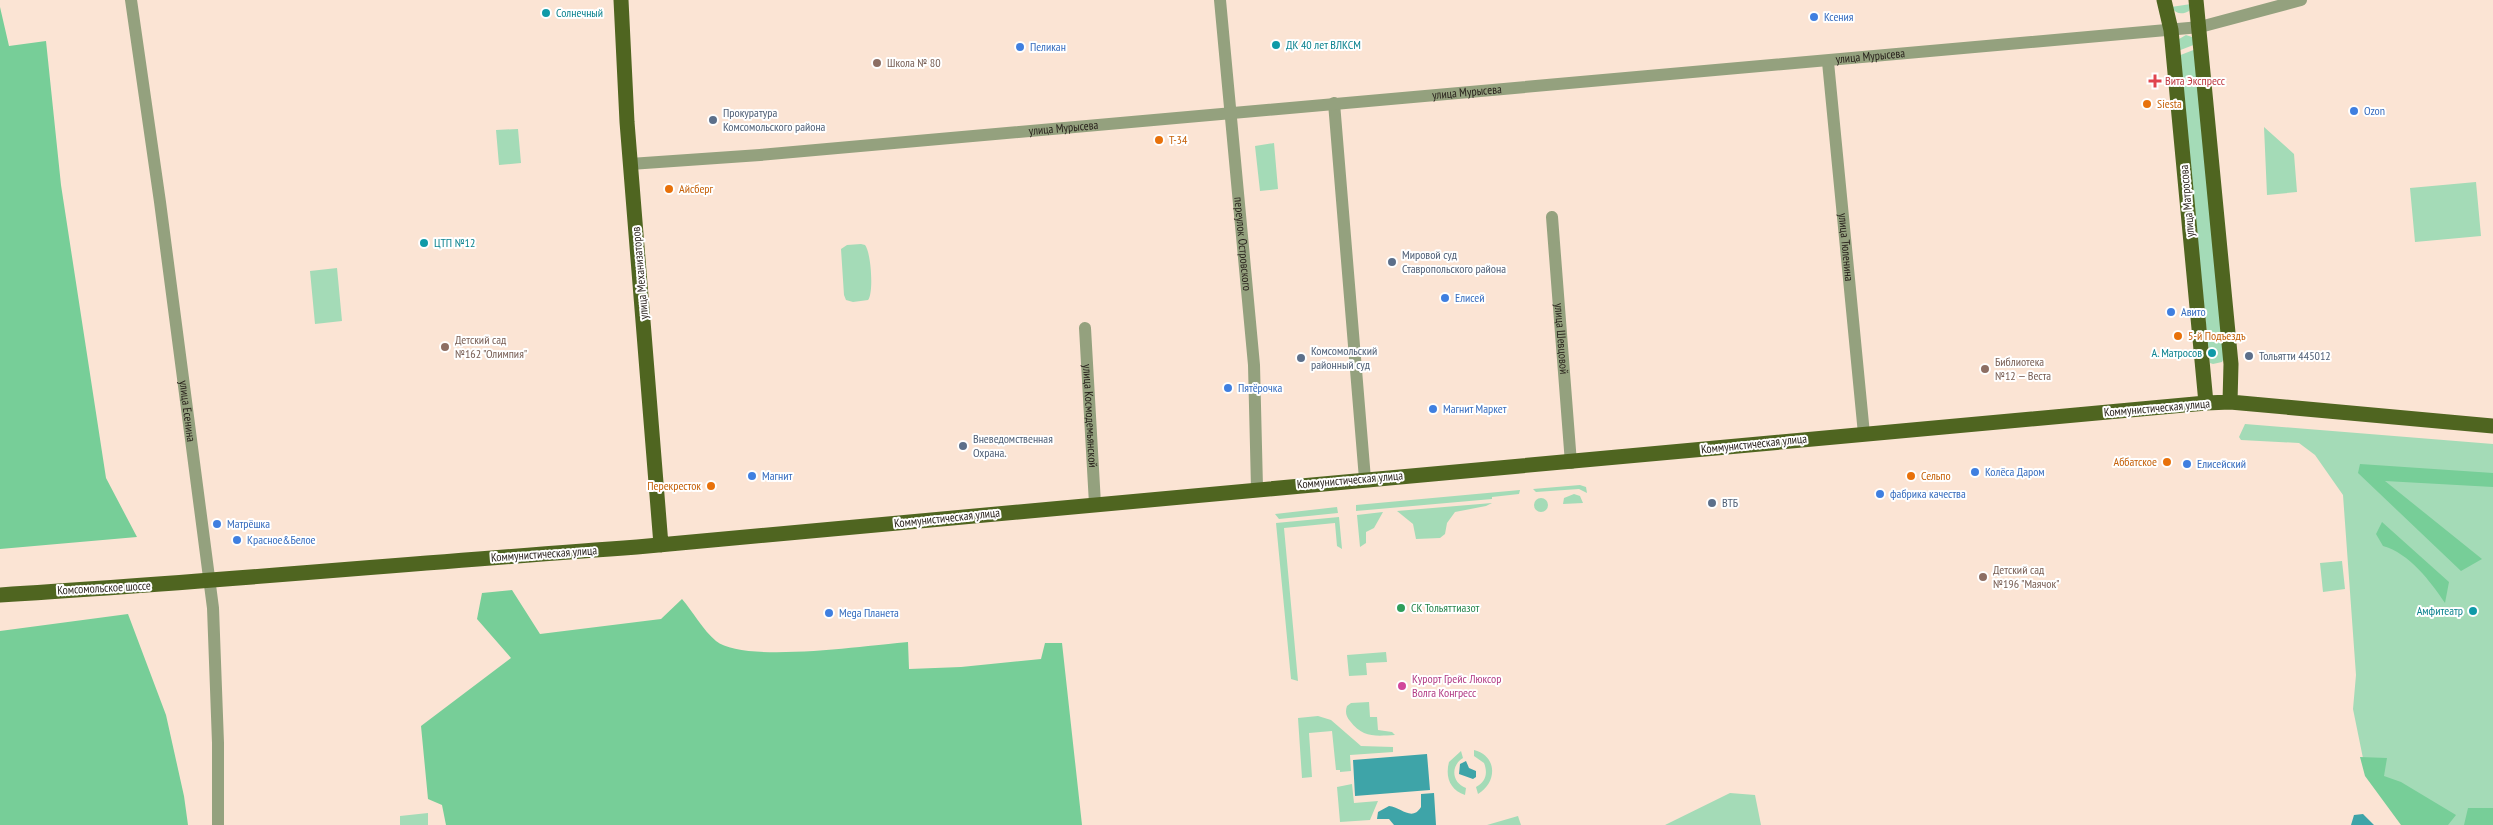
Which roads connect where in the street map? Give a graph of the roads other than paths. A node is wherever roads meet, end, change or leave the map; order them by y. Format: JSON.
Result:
{"nodes":[{"id":1,"x":130,"y":0,"type":"edge"},
{"id":2,"x":621,"y":0,"type":"edge"},
{"id":3,"x":1220,"y":0,"type":"edge"},
{"id":4,"x":2164,"y":0,"type":"edge"},
{"id":5,"x":2196,"y":0,"type":"edge"},
{"id":6,"x":2301,"y":0,"type":"edge"},
{"id":7,"x":2200,"y":28,"type":"junction"},
{"id":8,"x":2170,"y":30,"type":"junction"},
{"id":9,"x":1828,"y":62,"type":"junction"},
{"id":10,"x":1334,"y":103,"type":"junction"},
{"id":11,"x":1230,"y":113,"type":"junction"},
{"id":12,"x":630,"y":164,"type":"junction"},
{"id":13,"x":1552,"y":217,"type":"dead end"},
{"id":14,"x":1084,"y":328,"type":"dead end"},
{"id":15,"x":2230,"y":402,"type":"junction"},
{"id":16,"x":2206,"y":403,"type":"junction"},
{"id":17,"x":2493,"y":426,"type":"edge"},
{"id":18,"x":1864,"y":434,"type":"junction"},
{"id":19,"x":1571,"y":462,"type":"junction"},
{"id":20,"x":1365,"y":479,"type":"junction"},
{"id":21,"x":1257,"y":488,"type":"junction"},
{"id":22,"x":1095,"y":504,"type":"junction"},
{"id":23,"x":662,"y":545,"type":"junction"},
{"id":24,"x":208,"y":580,"type":"junction"},
{"id":25,"x":0,"y":595,"type":"edge"},
{"id":26,"x":218,"y":825,"type":"edge"}],
"edges":[{"from":1,"to":24,"type":"street","name":"улица Есенина"},
{"from":2,"to":12,"type":"main road","name":"улица Механизаторов"},
{"from":3,"to":11,"type":"street","name":"переулок Островского"},
{"from":4,"to":8,"type":"main road","name":"улица Матросова"},
{"from":5,"to":7,"type":"main road"},
{"from":6,"to":7,"type":"street","name":"улица Мурысева"},
{"from":7,"to":8,"type":"street","name":"улица Мурысева"},
{"from":7,"to":15,"type":"main road"},
{"from":8,"to":9,"type":"street","name":"улица Мурысева"},
{"from":8,"to":16,"type":"main road","name":"улица Матросова"},
{"from":9,"to":10,"type":"street","name":"улица Мурысева"},
{"from":9,"to":18,"type":"street","name":"улица Тюленина"},
{"from":10,"to":11,"type":"street","name":"улица Мурысева"},
{"from":10,"to":20,"type":"street"},
{"from":11,"to":12,"type":"street","name":"улица Мурысева"},
{"from":11,"to":21,"type":"street","name":"переулок Островского"},
{"from":12,"to":23,"type":"main road","name":"улица Механизаторов"},
{"from":13,"to":19,"type":"street","name":"улица Шевцовой"},
{"from":14,"to":22,"type":"street","name":"улица Космодемьянской"},
{"from":15,"to":16,"type":"main road","name":"Коммунистическая улица"},
{"from":15,"to":17,"type":"main road","name":"Коммунистическая улица"},
{"from":16,"to":18,"type":"main road","name":"Коммунистическая улица"},
{"from":18,"to":19,"type":"main road","name":"Коммунистическая улица"},
{"from":19,"to":20,"type":"main road","name":"Коммунистическая улица"},
{"from":20,"to":21,"type":"main road","name":"Коммунистическая улица"},
{"from":21,"to":22,"type":"main road","name":"Коммунистическая улица"},
{"from":22,"to":23,"type":"main road","name":"Коммунистическая улица"},
{"from":23,"to":24,"type":"main road","name":"Коммунистическая улица"},
{"from":24,"to":25,"type":"main road","name":"Комсомольское шоссе"},
{"from":24,"to":26,"type":"street","name":"улица Есенина"}]}
